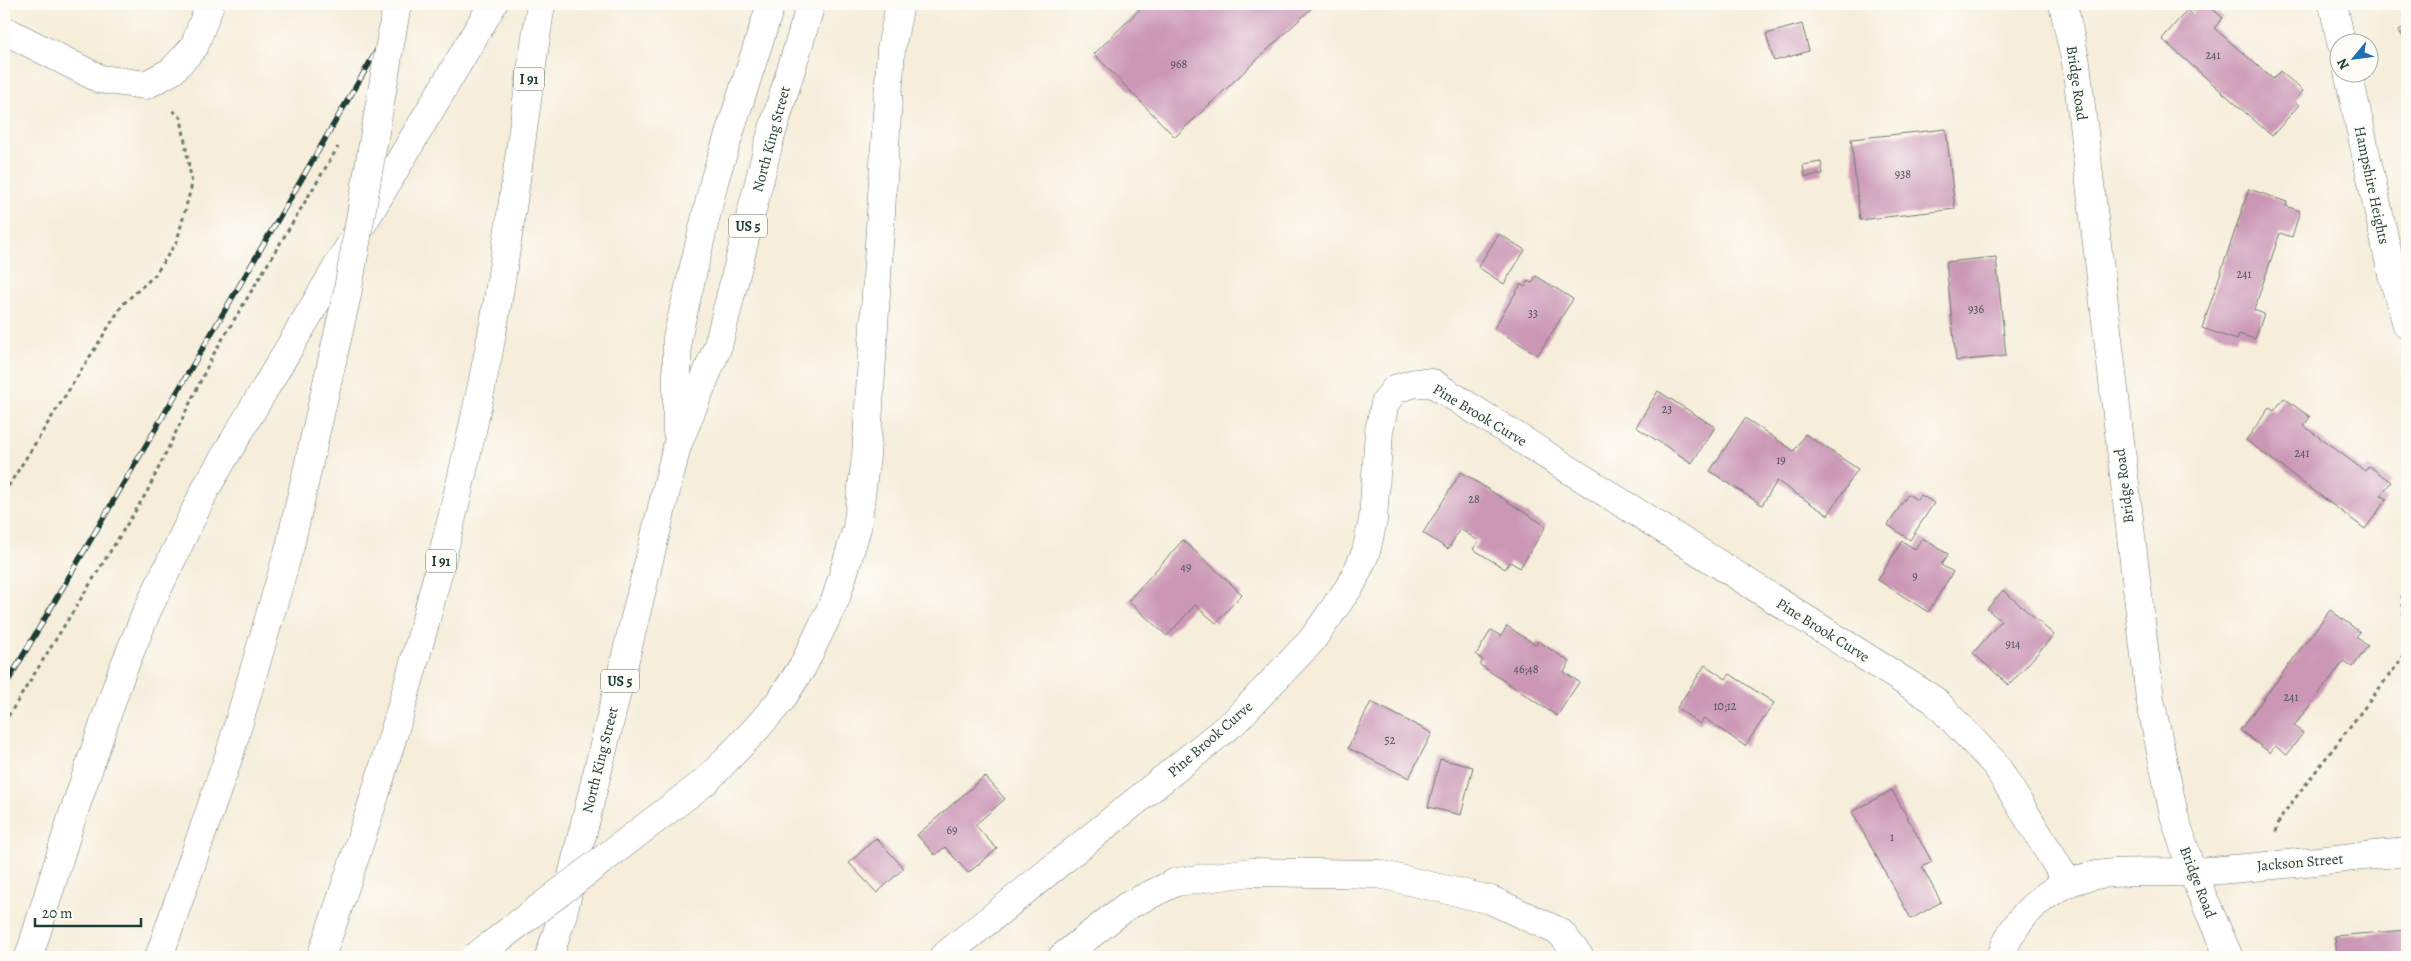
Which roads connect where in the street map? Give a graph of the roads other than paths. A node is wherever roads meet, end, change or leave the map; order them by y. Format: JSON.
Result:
{"nodes":[{"id":1,"x":210,"y":4,"type":"edge"},
{"id":2,"x":397,"y":4,"type":"edge"},
{"id":3,"x":493,"y":4,"type":"edge"},
{"id":4,"x":541,"y":4,"type":"edge"},
{"id":5,"x":771,"y":4,"type":"edge"},
{"id":6,"x":811,"y":4,"type":"edge"},
{"id":7,"x":900,"y":4,"type":"edge"},
{"id":8,"x":2063,"y":4,"type":"edge"},
{"id":9,"x":2333,"y":4,"type":"edge"},
{"id":10,"x":4,"y":30,"type":"edge"},
{"id":11,"x":2340,"y":32,"type":"edge"},
{"id":12,"x":2350,"y":82,"type":"edge"},
{"id":13,"x":2407,"y":326,"type":"edge"},
{"id":14,"x":677,"y":446,"type":"junction"},
{"id":15,"x":2407,"y":852,"type":"edge"},
{"id":16,"x":2192,"y":872,"type":"junction"},
{"id":17,"x":2068,"y":884,"type":"junction"},
{"id":18,"x":29,"y":957,"type":"edge"},
{"id":19,"x":159,"y":957,"type":"edge"},
{"id":20,"x":321,"y":957,"type":"edge"},
{"id":21,"x":475,"y":957,"type":"edge"},
{"id":22,"x":549,"y":957,"type":"edge"},
{"id":23,"x":943,"y":957,"type":"edge"},
{"id":24,"x":1062,"y":957,"type":"edge"},
{"id":25,"x":1580,"y":957,"type":"edge"},
{"id":26,"x":2001,"y":957,"type":"edge"},
{"id":27,"x":2229,"y":957,"type":"edge"}],
"edges":[{"from":1,"to":10,"type":"main road"},
{"from":2,"to":19,"type":"main road","bridge":true},
{"from":3,"to":18,"type":"main road"},
{"from":4,"to":20,"type":"main road","number":"I 91"},
{"from":5,"to":14,"type":"main road","name":"North King Street","number":"US 5"},
{"from":6,"to":14,"type":"main road","name":"North King Street","number":"US 5"},
{"from":7,"to":21,"type":"main road","bridge":true},
{"from":8,"to":16,"type":"main road","name":"Bridge Road"},
{"from":9,"to":11,"type":"main road"},
{"from":12,"to":13,"type":"main road","name":"Hampshire Heights"},
{"from":14,"to":22,"type":"main road","name":"North King Street","number":"US 5"},
{"from":15,"to":16,"type":"main road","name":"Jackson Street"},
{"from":16,"to":17,"type":"main road","name":"Jackson Street"},
{"from":16,"to":27,"type":"main road","name":"Bridge Road"},
{"from":17,"to":23,"type":"main road","name":"Pine Brook Curve"},
{"from":17,"to":26,"type":"main road","name":"Jackson Street"},
{"from":24,"to":25,"type":"main road"}]}
